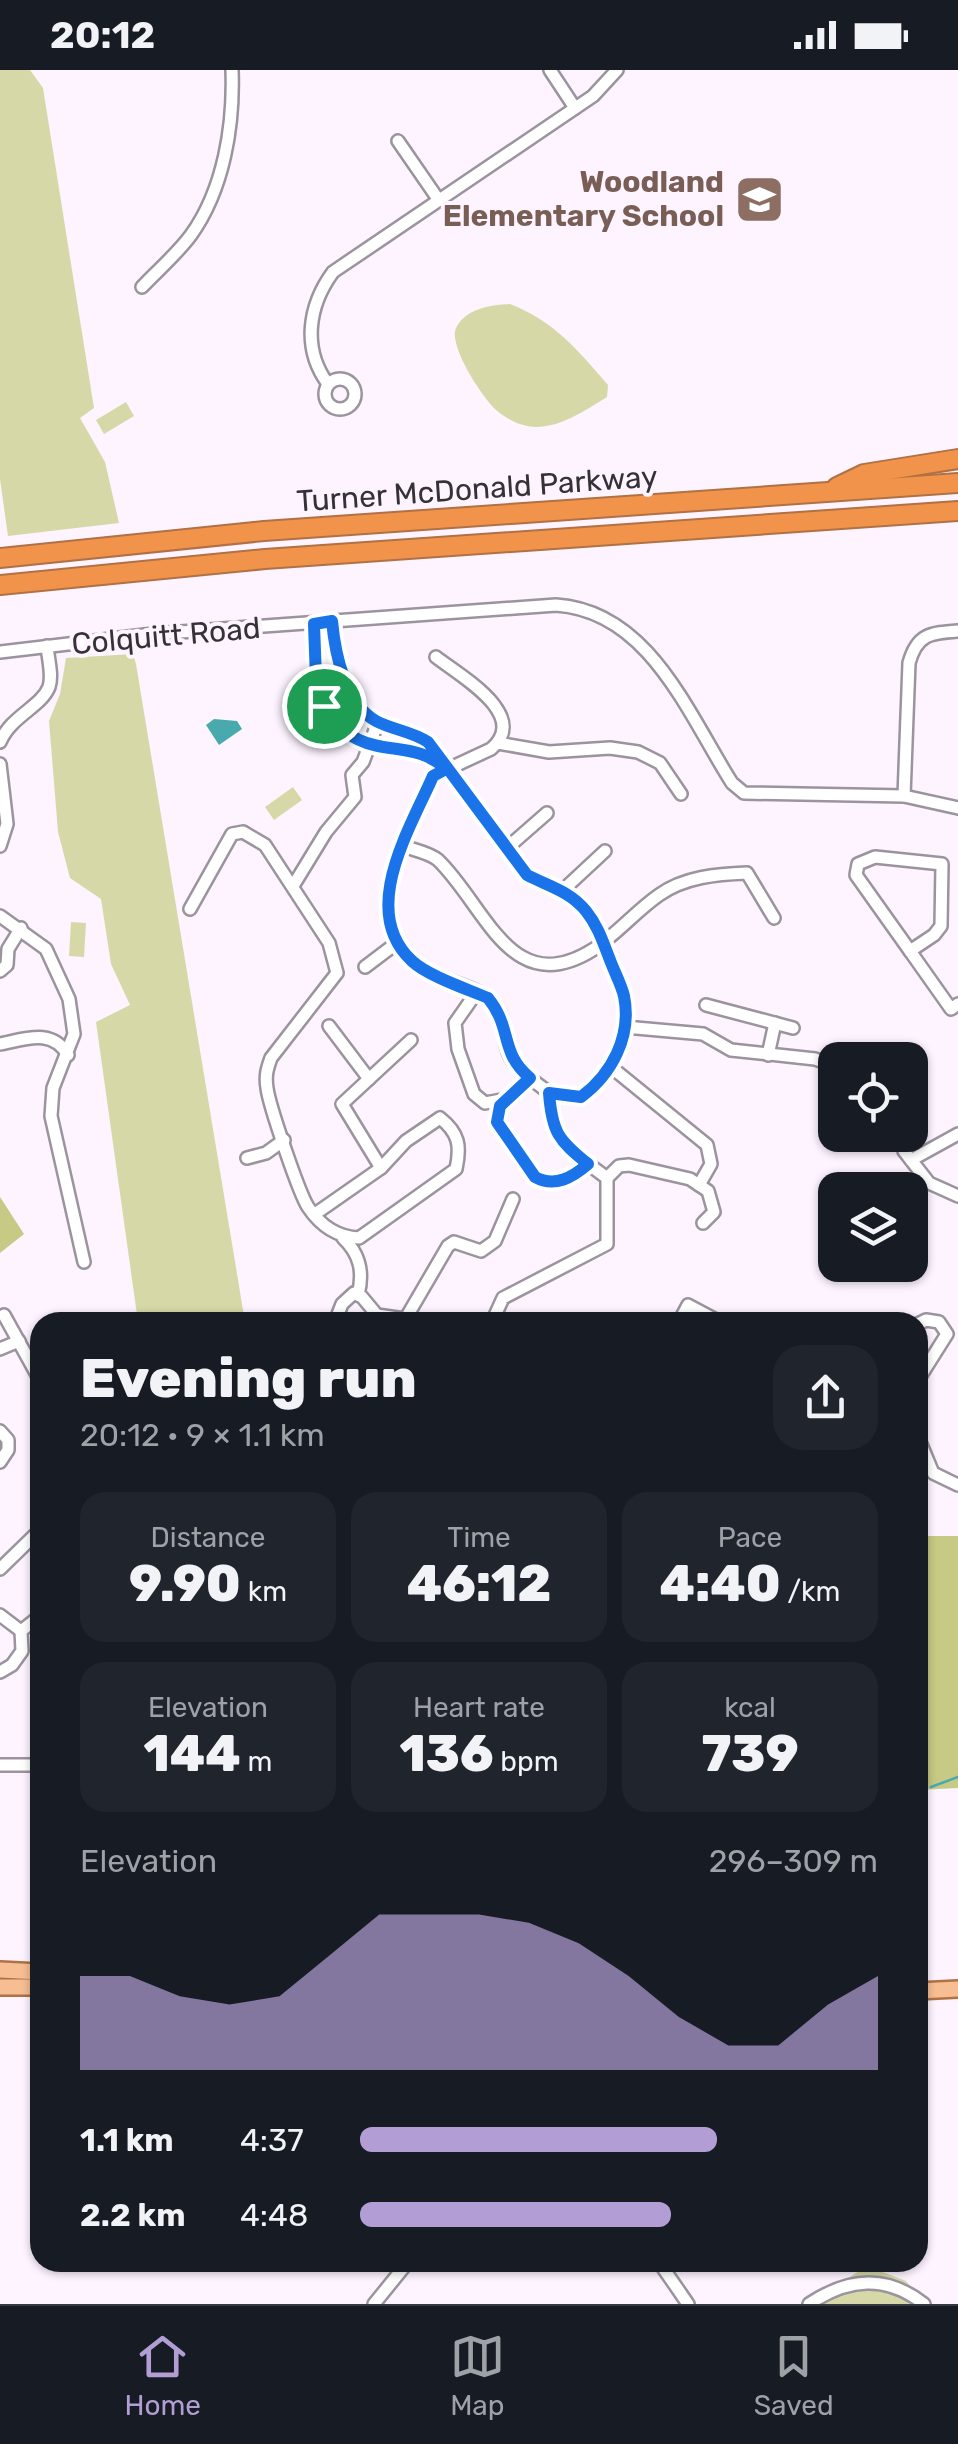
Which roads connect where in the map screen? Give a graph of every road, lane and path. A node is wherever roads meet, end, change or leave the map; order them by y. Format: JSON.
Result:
{"nodes":[{"id":1,"x":232,"y":70,"type":"edge"},
{"id":2,"x":550,"y":70,"type":"edge"},
{"id":3,"x":617,"y":70,"type":"edge"},
{"id":4,"x":575,"y":108,"type":"junction"},
{"id":5,"x":398,"y":140,"type":"dead end"},
{"id":6,"x":438,"y":198,"type":"junction"},
{"id":7,"x":142,"y":287,"type":"dead end"},
{"id":8,"x":328,"y":384,"type":"dead end"},
{"id":9,"x":958,"y":460,"type":"edge"},
{"id":10,"x":958,"y":483,"type":"edge"},
{"id":11,"x":825,"y":492,"type":"junction"},
{"id":12,"x":958,"y":511,"type":"edge"},
{"id":13,"x":0,"y":558,"type":"edge"},
{"id":14,"x":0,"y":585,"type":"edge"},
{"id":15,"x":332,"y":621,"type":"junction"},
{"id":16,"x":314,"y":624,"type":"junction"},
{"id":17,"x":958,"y":631,"type":"edge"},
{"id":18,"x":47,"y":646,"type":"junction"},
{"id":19,"x":0,"y":652,"type":"edge"},
{"id":20,"x":436,"y":657,"type":"dead end"},
{"id":21,"x":378,"y":722,"type":"junction"},
{"id":22,"x":0,"y":742,"type":"edge"},
{"id":23,"x":498,"y":743,"type":"junction"},
{"id":24,"x":369,"y":746,"type":"junction"},
{"id":25,"x":0,"y":764,"type":"edge"},
{"id":26,"x":444,"y":766,"type":"junction"},
{"id":27,"x":681,"y":794,"type":"dead end"},
{"id":28,"x":904,"y":796,"type":"junction"},
{"id":29,"x":958,"y":808,"type":"edge"},
{"id":30,"x":547,"y":812,"type":"dead end"},
{"id":31,"x":0,"y":846,"type":"edge"},
{"id":32,"x":404,"y":846,"type":"junction"},
{"id":33,"x":507,"y":848,"type":"junction"},
{"id":34,"x":604,"y":850,"type":"dead end"},
{"id":35,"x":292,"y":886,"type":"junction"},
{"id":36,"x":562,"y":891,"type":"junction"},
{"id":37,"x":190,"y":908,"type":"dead end"},
{"id":38,"x":0,"y":916,"type":"edge"},
{"id":39,"x":774,"y":918,"type":"dead end"},
{"id":40,"x":21,"y":928,"type":"junction"},
{"id":41,"x":398,"y":942,"type":"junction"},
{"id":42,"x":603,"y":943,"type":"junction"},
{"id":43,"x":910,"y":951,"type":"junction"},
{"id":44,"x":365,"y":967,"type":"dead end"},
{"id":45,"x":0,"y":970,"type":"edge"},
{"id":46,"x":476,"y":993,"type":"junction"},
{"id":47,"x":958,"y":1004,"type":"edge"},
{"id":48,"x":706,"y":1005,"type":"dead end"},
{"id":49,"x":775,"y":1023,"type":"junction"},
{"id":50,"x":329,"y":1026,"type":"dead end"},
{"id":51,"x":625,"y":1028,"type":"junction"},
{"id":52,"x":793,"y":1028,"type":"dead end"},
{"id":53,"x":412,"y":1040,"type":"dead end"},
{"id":54,"x":0,"y":1044,"type":"edge"},
{"id":55,"x":68,"y":1055,"type":"junction"},
{"id":56,"x":768,"y":1055,"type":"junction"},
{"id":57,"x":818,"y":1059,"type":"edge"},
{"id":58,"x":610,"y":1067,"type":"junction"},
{"id":59,"x":530,"y":1078,"type":"junction"},
{"id":60,"x":369,"y":1079,"type":"junction"},
{"id":61,"x":549,"y":1093,"type":"junction"},
{"id":62,"x":507,"y":1098,"type":"junction"},
{"id":63,"x":958,"y":1134,"type":"edge"},
{"id":64,"x":284,"y":1140,"type":"junction"},
{"id":65,"x":247,"y":1158,"type":"dead end"},
{"id":66,"x":588,"y":1164,"type":"junction"},
{"id":67,"x":381,"y":1168,"type":"junction"},
{"id":68,"x":607,"y":1178,"type":"junction"},
{"id":69,"x":699,"y":1185,"type":"junction"},
{"id":70,"x":958,"y":1196,"type":"edge"},
{"id":71,"x":513,"y":1199,"type":"dead end"},
{"id":72,"x":315,"y":1214,"type":"junction"},
{"id":73,"x":703,"y":1223,"type":"dead end"},
{"id":74,"x":343,"y":1238,"type":"junction"},
{"id":75,"x":84,"y":1262,"type":"dead end"},
{"id":76,"x":358,"y":1295,"type":"junction"},
{"id":77,"x":339,"y":1312,"type":"edge"},
{"id":78,"x":374,"y":1312,"type":"edge"},
{"id":79,"x":410,"y":1312,"type":"edge"},
{"id":80,"x":497,"y":1312,"type":"edge"},
{"id":81,"x":4,"y":1315,"type":"dead end"},
{"id":82,"x":928,"y":1320,"type":"edge"},
{"id":83,"x":18,"y":1341,"type":"junction"},
{"id":84,"x":0,"y":1349,"type":"edge"},
{"id":85,"x":30,"y":1362,"type":"edge"},
{"id":86,"x":928,"y":1364,"type":"edge"},
{"id":87,"x":0,"y":1431,"type":"edge"},
{"id":88,"x":0,"y":1462,"type":"edge"},
{"id":89,"x":928,"y":1465,"type":"edge"},
{"id":90,"x":958,"y":1485,"type":"edge"},
{"id":91,"x":30,"y":1540,"type":"edge"},
{"id":92,"x":0,"y":1570,"type":"edge"},
{"id":93,"x":0,"y":1616,"type":"edge"},
{"id":94,"x":30,"y":1624,"type":"edge"},
{"id":95,"x":21,"y":1631,"type":"junction"},
{"id":96,"x":0,"y":1672,"type":"edge"},
{"id":97,"x":0,"y":1765,"type":"edge"},
{"id":98,"x":30,"y":1765,"type":"edge"},
{"id":99,"x":0,"y":1970,"type":"edge"},
{"id":100,"x":30,"y":1972,"type":"edge"},
{"id":101,"x":0,"y":1986,"type":"edge"},
{"id":102,"x":30,"y":1988,"type":"edge"},
{"id":103,"x":958,"y":1990,"type":"edge"},
{"id":104,"x":928,"y":1991,"type":"edge"},
{"id":105,"x":400,"y":2272,"type":"edge"},
{"id":106,"x":666,"y":2272,"type":"edge"},
{"id":107,"x":374,"y":2304,"type":"edge"},
{"id":108,"x":688,"y":2304,"type":"edge"},
{"id":109,"x":809,"y":2304,"type":"edge"},
{"id":110,"x":924,"y":2304,"type":"edge"}],
"edges":[{"from":1,"to":7,"type":"street"},
{"from":2,"to":4,"type":"street"},
{"from":3,"to":4,"type":"street"},
{"from":4,"to":6,"type":"street"},
{"from":5,"to":6,"type":"street"},
{"from":6,"to":8,"type":"street"},
{"from":9,"to":11,"type":"highway"},
{"from":10,"to":11,"type":"highway","name":"Turner McDonald Parkway"},
{"from":11,"to":13,"type":"highway","name":"Turner McDonald Parkway"},
{"from":12,"to":14,"type":"highway","name":"Turner McDonald Parkway"},
{"from":15,"to":16,"type":"street","name":"Colquitt Road"},
{"from":15,"to":21,"type":"street"},
{"from":15,"to":28,"type":"street","name":"Colquitt Road"},
{"from":16,"to":18,"type":"street","name":"Colquitt Road"},
{"from":16,"to":24,"type":"street"},
{"from":17,"to":28,"type":"street"},
{"from":18,"to":19,"type":"street","name":"Colquitt Road"},
{"from":18,"to":22,"type":"street"},
{"from":20,"to":23,"type":"street"},
{"from":21,"to":24,"type":"street"},
{"from":21,"to":26,"type":"street"},
{"from":23,"to":26,"type":"street"},
{"from":23,"to":27,"type":"street"},
{"from":24,"to":26,"type":"street"},
{"from":24,"to":35,"type":"street"},
{"from":25,"to":31,"type":"street"},
{"from":26,"to":32,"type":"street"},
{"from":26,"to":33,"type":"street"},
{"from":28,"to":29,"type":"street"},
{"from":30,"to":33,"type":"street"},
{"from":32,"to":41,"type":"street"},
{"from":32,"to":42,"type":"street"},
{"from":33,"to":36,"type":"street"},
{"from":34,"to":36,"type":"street"},
{"from":35,"to":37,"type":"street"},
{"from":35,"to":64,"type":"street"},
{"from":36,"to":42,"type":"street"},
{"from":38,"to":40,"type":"street"},
{"from":39,"to":42,"type":"street"},
{"from":40,"to":45,"type":"street"},
{"from":40,"to":55,"type":"street"},
{"from":41,"to":44,"type":"street"},
{"from":41,"to":46,"type":"street"},
{"from":42,"to":51,"type":"street"},
{"from":43,"to":43,"type":"street"},
{"from":43,"to":47,"type":"street"},
{"from":46,"to":59,"type":"street"},
{"from":46,"to":62,"type":"street"},
{"from":48,"to":49,"type":"street"},
{"from":49,"to":52,"type":"street"},
{"from":49,"to":56,"type":"street"},
{"from":50,"to":60,"type":"street"},
{"from":51,"to":56,"type":"street"},
{"from":51,"to":58,"type":"street"},
{"from":53,"to":60,"type":"street"},
{"from":54,"to":55,"type":"street"},
{"from":55,"to":75,"type":"street"},
{"from":56,"to":57,"type":"street"},
{"from":58,"to":61,"type":"street"},
{"from":58,"to":69,"type":"street"},
{"from":59,"to":61,"type":"street"},
{"from":59,"to":62,"type":"street"},
{"from":60,"to":67,"type":"street"},
{"from":61,"to":66,"type":"street"},
{"from":62,"to":66,"type":"street"},
{"from":63,"to":70,"type":"street"},
{"from":64,"to":65,"type":"street"},
{"from":64,"to":72,"type":"street"},
{"from":66,"to":68,"type":"street"},
{"from":67,"to":72,"type":"street"},
{"from":67,"to":74,"type":"street"},
{"from":68,"to":69,"type":"street"},
{"from":68,"to":80,"type":"street"},
{"from":69,"to":73,"type":"street"},
{"from":71,"to":79,"type":"street"},
{"from":72,"to":74,"type":"street"},
{"from":74,"to":76,"type":"street"},
{"from":76,"to":77,"type":"street"},
{"from":76,"to":78,"type":"street"},
{"from":81,"to":83,"type":"street"},
{"from":82,"to":86,"type":"street"},
{"from":83,"to":84,"type":"street"},
{"from":83,"to":85,"type":"street"},
{"from":87,"to":88,"type":"street"},
{"from":89,"to":90,"type":"street"},
{"from":91,"to":92,"type":"street"},
{"from":93,"to":95,"type":"street"},
{"from":94,"to":95,"type":"street"},
{"from":95,"to":96,"type":"street"},
{"from":97,"to":98,"type":"street"},
{"from":99,"to":100,"type":"main road"},
{"from":101,"to":102,"type":"main road"},
{"from":103,"to":104,"type":"main road"},
{"from":105,"to":107,"type":"street"},
{"from":106,"to":108,"type":"street"},
{"from":109,"to":110,"type":"street"}]}
